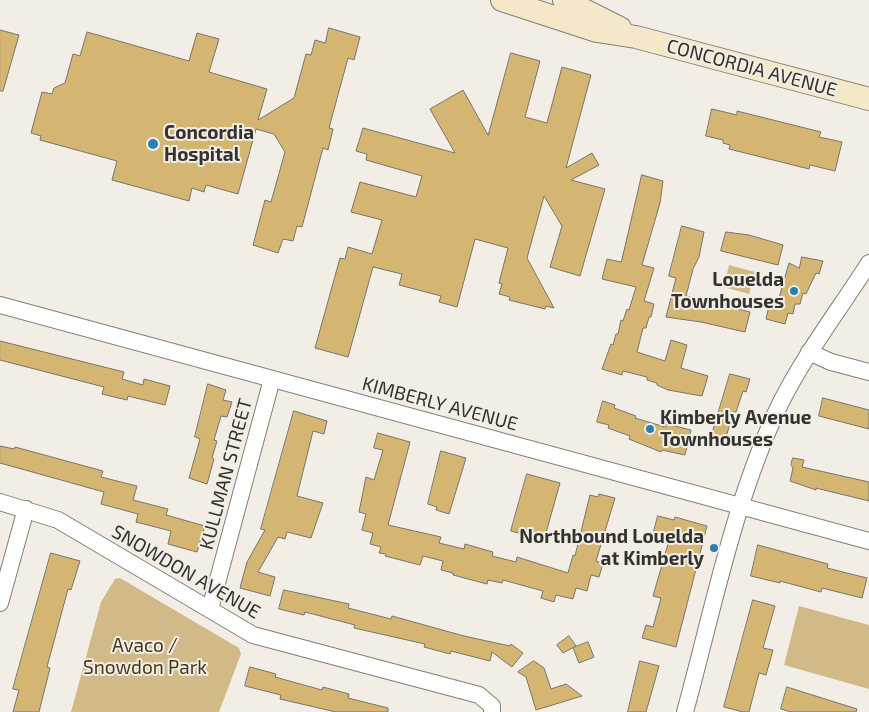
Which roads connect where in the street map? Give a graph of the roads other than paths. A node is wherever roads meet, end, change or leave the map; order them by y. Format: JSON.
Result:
{"nodes":[{"id":1,"x":502,"y":0,"type":"edge"},
{"id":2,"x":564,"y":0,"type":"edge"},
{"id":3,"x":636,"y":37,"type":"junction"},
{"id":4,"x":869,"y":99,"type":"edge"},
{"id":5,"x":869,"y":264,"type":"edge"},
{"id":6,"x":0,"y":305,"type":"edge"},
{"id":7,"x":809,"y":352,"type":"junction"},
{"id":8,"x":869,"y":372,"type":"edge"},
{"id":9,"x":272,"y":379,"type":"junction"},
{"id":10,"x":0,"y":502,"type":"edge"},
{"id":11,"x":741,"y":506,"type":"junction"},
{"id":12,"x":26,"y":510,"type":"junction"},
{"id":13,"x":869,"y":541,"type":"edge"},
{"id":14,"x":0,"y":603,"type":"edge"},
{"id":15,"x":210,"y":608,"type":"junction"},
{"id":16,"x":492,"y":712,"type":"edge"},
{"id":17,"x":685,"y":712,"type":"edge"}],
"edges":[{"from":1,"to":3,"type":"main road","name":"CONCORDIA AVENUE"},
{"from":2,"to":3,"type":"main road","name":"CONCORDIA AVENUE"},
{"from":3,"to":4,"type":"main road","name":"CONCORDIA AVENUE"},
{"from":5,"to":7,"type":"street"},
{"from":6,"to":9,"type":"street","name":"KIMBERLY AVENUE"},
{"from":7,"to":8,"type":"street"},
{"from":7,"to":11,"type":"street"},
{"from":9,"to":11,"type":"street","name":"KIMBERLY AVENUE"},
{"from":9,"to":15,"type":"street","name":"KULLMAN STREET"},
{"from":10,"to":12,"type":"street","name":"SNOWDON AVENUE"},
{"from":11,"to":13,"type":"street","name":"KIMBERLY AVENUE"},
{"from":11,"to":17,"type":"street"},
{"from":12,"to":14,"type":"street"},
{"from":12,"to":15,"type":"street","name":"SNOWDON AVENUE"},
{"from":15,"to":16,"type":"street","name":"SNOWDON AVENUE"}]}
